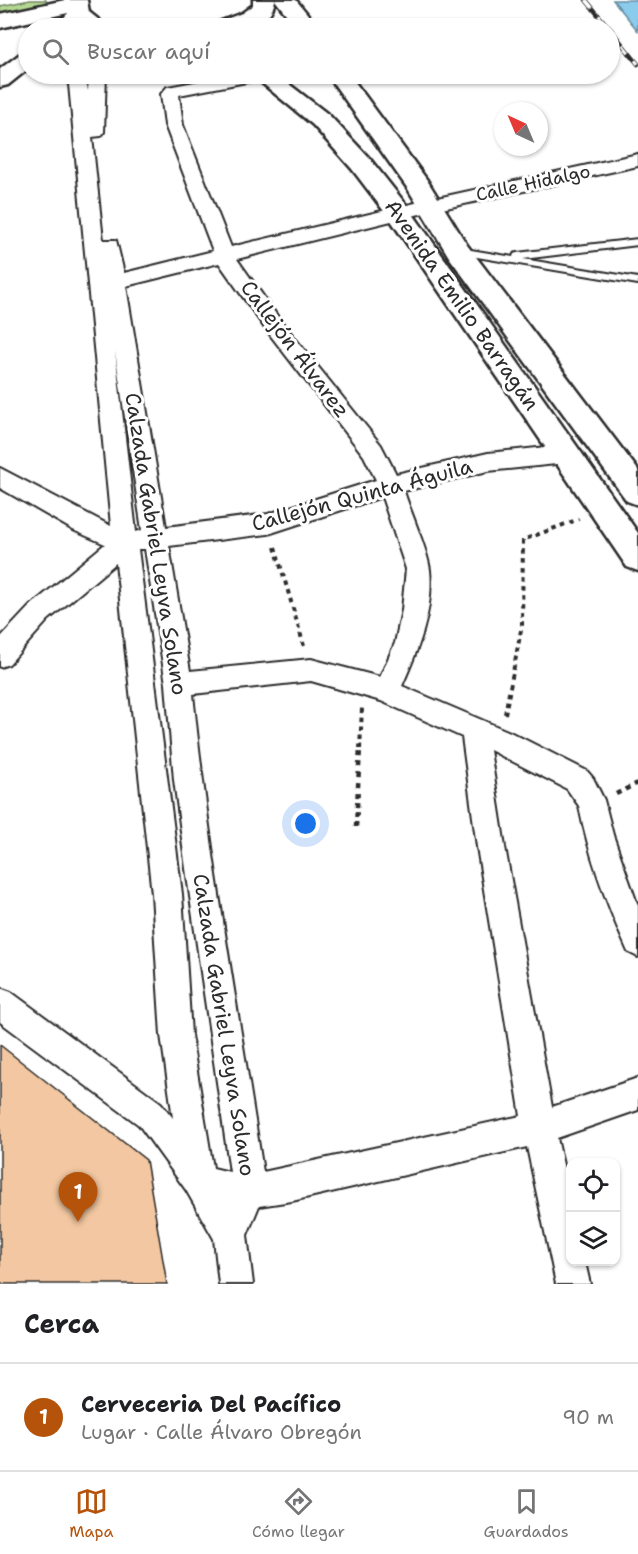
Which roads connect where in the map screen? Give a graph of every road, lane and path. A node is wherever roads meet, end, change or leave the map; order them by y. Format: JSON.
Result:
{"nodes":[{"id":1,"x":16,"y":0,"type":"edge"},
{"id":2,"x":264,"y":0,"type":"edge"},
{"id":3,"x":285,"y":0,"type":"edge"},
{"id":4,"x":0,"y":3,"type":"edge"},
{"id":5,"x":75,"y":15,"type":"edge"},
{"id":6,"x":38,"y":18,"type":"edge"},
{"id":7,"x":250,"y":18,"type":"edge"},
{"id":8,"x":300,"y":18,"type":"edge"},
{"id":9,"x":18,"y":20,"type":"edge"},
{"id":10,"x":0,"y":21,"type":"edge"},
{"id":11,"x":18,"y":66,"type":"edge"},
{"id":12,"x":0,"y":80,"type":"edge"},
{"id":13,"x":78,"y":84,"type":"edge"},
{"id":14,"x":97,"y":84,"type":"edge"},
{"id":15,"x":210,"y":84,"type":"edge"},
{"id":16,"x":275,"y":84,"type":"edge"},
{"id":17,"x":345,"y":84,"type":"edge"},
{"id":18,"x":638,"y":160,"type":"edge"},
{"id":19,"x":428,"y":206,"type":"junction"},
{"id":20,"x":399,"y":213,"type":"junction"},
{"id":21,"x":638,"y":242,"type":"edge"},
{"id":22,"x":458,"y":251,"type":"junction"},
{"id":23,"x":225,"y":257,"type":"junction"},
{"id":24,"x":504,"y":257,"type":"junction"},
{"id":25,"x":114,"y":282,"type":"junction"},
{"id":26,"x":638,"y":282,"type":"edge"},
{"id":27,"x":566,"y":454,"type":"junction"},
{"id":28,"x":0,"y":477,"type":"edge"},
{"id":29,"x":390,"y":484,"type":"junction"},
{"id":30,"x":638,"y":493,"type":"edge"},
{"id":31,"x":605,"y":509,"type":"junction"},
{"id":32,"x":268,"y":524,"type":"junction"},
{"id":33,"x":157,"y":537,"type":"junction"},
{"id":34,"x":124,"y":542,"type":"junction"},
{"id":35,"x":638,"y":558,"type":"edge"},
{"id":36,"x":0,"y":656,"type":"edge"},
{"id":37,"x":311,"y":670,"type":"junction"},
{"id":38,"x":179,"y":684,"type":"junction"},
{"id":39,"x":375,"y":687,"type":"junction"},
{"id":40,"x":487,"y":735,"type":"junction"},
{"id":41,"x":356,"y":827,"type":"dead end"},
{"id":42,"x":638,"y":942,"type":"edge"},
{"id":43,"x":0,"y":1003,"type":"edge"},
{"id":44,"x":638,"y":1094,"type":"edge"},
{"id":45,"x":538,"y":1128,"type":"junction"},
{"id":46,"x":198,"y":1178,"type":"junction"},
{"id":47,"x":249,"y":1191,"type":"junction"},
{"id":48,"x":230,"y":1235,"type":"junction"},
{"id":49,"x":236,"y":1284,"type":"edge"},
{"id":50,"x":573,"y":1284,"type":"edge"}],
"edges":[{"from":1,"to":4,"type":"main road"},
{"from":2,"to":7,"type":"main road"},
{"from":3,"to":8,"type":"main road"},
{"from":5,"to":6,"type":"main road"},
{"from":9,"to":10,"type":"main road"},
{"from":11,"to":12,"type":"main road"},
{"from":13,"to":34,"type":"street","name":"Calzada Gabriel Leyva Solano"},
{"from":14,"to":25,"type":"street","name":"Calzada Gabriel Leyva Solano"},
{"from":15,"to":23,"type":"street","name":"Callejón Álvarez"},
{"from":16,"to":20,"type":"main road","name":"Avenida Emilio Barragán"},
{"from":17,"to":19,"type":"main road","name":"Avenida Emilio Barragán"},
{"from":18,"to":19,"type":"street","name":"Calle Hidalgo"},
{"from":19,"to":20,"type":"street","name":"Calle Hidalgo"},
{"from":19,"to":22,"type":"main road","name":"Avenida Emilio Barragán"},
{"from":20,"to":23,"type":"street","name":"Calle Hidalgo"},
{"from":20,"to":27,"type":"main road","name":"Avenida Emilio Barragán"},
{"from":21,"to":24,"type":"lane"},
{"from":22,"to":24,"type":"lane"},
{"from":22,"to":30,"type":"main road","name":"Avenida Emilio Barragán"},
{"from":23,"to":25,"type":"street","name":"Calle Hidalgo"},
{"from":23,"to":29,"type":"street","name":"Callejón Álvarez"},
{"from":24,"to":26,"type":"lane"},
{"from":25,"to":33,"type":"street","name":"Calzada Gabriel Leyva Solano"},
{"from":27,"to":29,"type":"street","name":"Callejón Quinta Águila"},
{"from":27,"to":31,"type":"main road","name":"Avenida Emilio Barragán"},
{"from":28,"to":34,"type":"street"},
{"from":29,"to":32,"type":"street","name":"Callejón Quinta Águila"},
{"from":29,"to":39,"type":"street","name":"Callejón Álvarez"},
{"from":31,"to":35,"type":"main road","name":"Avenida Emilio Barragán"},
{"from":31,"to":40,"type":"path"},
{"from":32,"to":33,"type":"street","name":"Callejón Quinta Águila"},
{"from":32,"to":37,"type":"path"},
{"from":33,"to":34,"type":"street","name":"Callejón Quinta Águila"},
{"from":33,"to":38,"type":"street","name":"Calzada Gabriel Leyva Solano"},
{"from":34,"to":36,"type":"street"},
{"from":34,"to":46,"type":"street","name":"Calzada Gabriel Leyva Solano"},
{"from":37,"to":38,"type":"street"},
{"from":37,"to":39,"type":"street"},
{"from":38,"to":47,"type":"street","name":"Calzada Gabriel Leyva Solano"},
{"from":39,"to":40,"type":"street"},
{"from":39,"to":41,"type":"path"},
{"from":40,"to":42,"type":"street"},
{"from":40,"to":45,"type":"street"},
{"from":43,"to":46,"type":"street"},
{"from":44,"to":45,"type":"street"},
{"from":45,"to":47,"type":"street"},
{"from":45,"to":50,"type":"street"},
{"from":46,"to":47,"type":"street"},
{"from":46,"to":48,"type":"street","name":"Calzada Gabriel Leyva Solano"},
{"from":47,"to":48,"type":"street","name":"Calzada Gabriel Leyva Solano"},
{"from":48,"to":49,"type":"street"}]}
